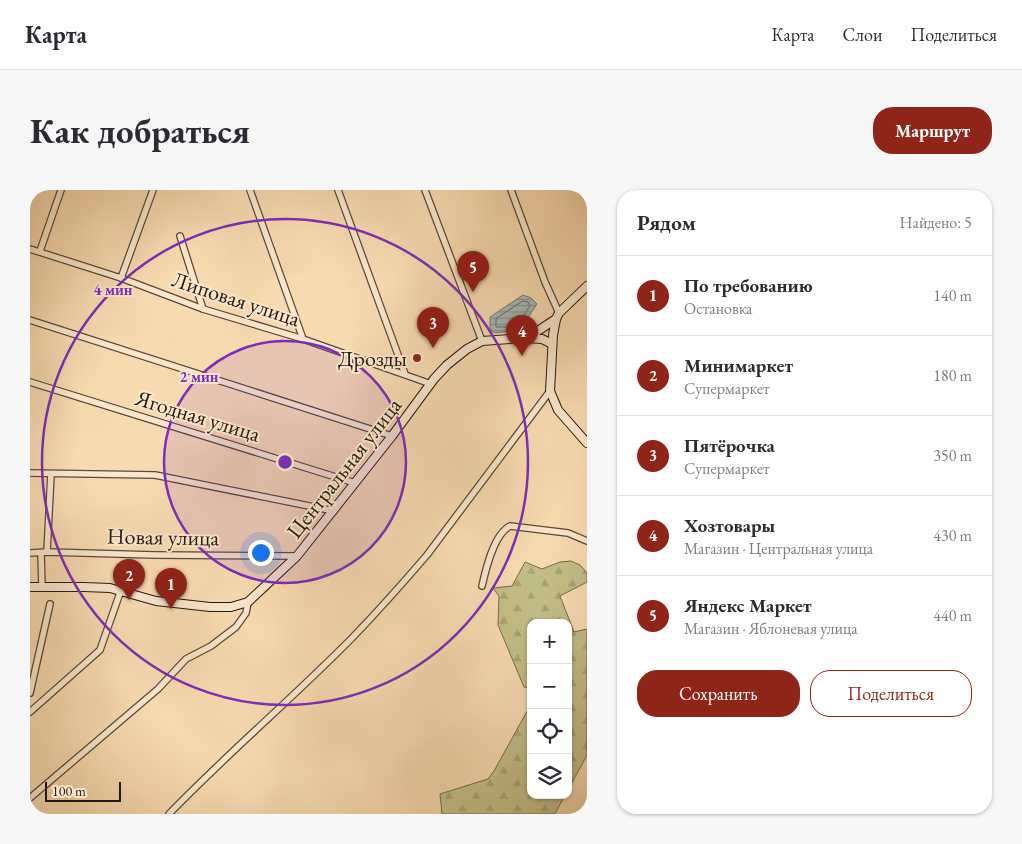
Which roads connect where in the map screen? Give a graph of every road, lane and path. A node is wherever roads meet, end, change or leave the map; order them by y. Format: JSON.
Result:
{"nodes":[{"id":1,"x":61,"y":190,"type":"edge"},
{"id":2,"x":153,"y":190,"type":"edge"},
{"id":3,"x":250,"y":190,"type":"edge"},
{"id":4,"x":338,"y":190,"type":"edge"},
{"id":5,"x":425,"y":190,"type":"edge"},
{"id":6,"x":511,"y":190,"type":"edge"},
{"id":7,"x":180,"y":236,"type":"dead end"},
{"id":8,"x":30,"y":250,"type":"edge"},
{"id":9,"x":40,"y":251,"type":"junction"},
{"id":10,"x":121,"y":278,"type":"junction"},
{"id":11,"x":587,"y":286,"type":"edge"},
{"id":12,"x":203,"y":309,"type":"junction"},
{"id":13,"x":558,"y":316,"type":"junction"},
{"id":14,"x":30,"y":320,"type":"edge"},
{"id":15,"x":522,"y":338,"type":"junction"},
{"id":16,"x":303,"y":339,"type":"junction"},
{"id":17,"x":482,"y":341,"type":"junction"},
{"id":18,"x":552,"y":344,"type":"junction"},
{"id":19,"x":405,"y":374,"type":"junction"},
{"id":20,"x":30,"y":382,"type":"edge"},
{"id":21,"x":431,"y":384,"type":"junction"},
{"id":22,"x":550,"y":391,"type":"junction"},
{"id":23,"x":392,"y":436,"type":"junction"},
{"id":24,"x":587,"y":443,"type":"edge"},
{"id":25,"x":30,"y":472,"type":"edge"},
{"id":26,"x":52,"y":474,"type":"junction"},
{"id":27,"x":356,"y":483,"type":"junction"},
{"id":28,"x":334,"y":511,"type":"junction"},
{"id":29,"x":587,"y":541,"type":"edge"},
{"id":30,"x":44,"y":552,"type":"junction"},
{"id":31,"x":30,"y":553,"type":"edge"},
{"id":32,"x":296,"y":556,"type":"junction"},
{"id":33,"x":482,"y":586,"type":"dead end"},
{"id":34,"x":30,"y":587,"type":"edge"},
{"id":35,"x":42,"y":587,"type":"junction"},
{"id":36,"x":121,"y":590,"type":"junction"},
{"id":37,"x":248,"y":602,"type":"junction"},
{"id":38,"x":50,"y":604,"type":"dead end"},
{"id":39,"x":30,"y":693,"type":"edge"},
{"id":40,"x":30,"y":712,"type":"edge"},
{"id":41,"x":30,"y":798,"type":"edge"},
{"id":42,"x":168,"y":814,"type":"edge"}],
"edges":[{"from":1,"to":9,"type":"street"},
{"from":2,"to":10,"type":"street"},
{"from":3,"to":16,"type":"street"},
{"from":4,"to":19,"type":"street"},
{"from":5,"to":17,"type":"street"},
{"from":6,"to":13,"type":"street"},
{"from":7,"to":12,"type":"street"},
{"from":8,"to":9,"type":"street","name":"Липовая улица"},
{"from":9,"to":10,"type":"street","name":"Липовая улица"},
{"from":10,"to":12,"type":"street","name":"Липовая улица"},
{"from":11,"to":13,"type":"street","name":"Центральная улица"},
{"from":12,"to":16,"type":"street","name":"Липовая улица"},
{"from":13,"to":15,"type":"street","name":"Центральная улица"},
{"from":13,"to":18,"type":"street"},
{"from":14,"to":23,"type":"street"},
{"from":15,"to":17,"type":"street","name":"Центральная улица"},
{"from":15,"to":18,"type":"street"},
{"from":16,"to":19,"type":"street","name":"Липовая улица"},
{"from":17,"to":21,"type":"street","name":"Центральная улица"},
{"from":18,"to":22,"type":"street"},
{"from":19,"to":21,"type":"street","name":"Липовая улица"},
{"from":20,"to":27,"type":"street","name":"Ягодная улица"},
{"from":21,"to":23,"type":"street","name":"Центральная улица"},
{"from":22,"to":24,"type":"street"},
{"from":22,"to":42,"type":"street"},
{"from":23,"to":27,"type":"street","name":"Центральная улица"},
{"from":25,"to":26,"type":"street"},
{"from":26,"to":28,"type":"street"},
{"from":26,"to":30,"type":"street"},
{"from":27,"to":28,"type":"street","name":"Центральная улица"},
{"from":28,"to":32,"type":"street","name":"Центральная улица"},
{"from":29,"to":33,"type":"street"},
{"from":30,"to":31,"type":"street","name":"Новая улица"},
{"from":30,"to":32,"type":"street","name":"Новая улица"},
{"from":30,"to":35,"type":"street"},
{"from":32,"to":37,"type":"street","name":"Центральная улица"},
{"from":34,"to":35,"type":"street"},
{"from":35,"to":36,"type":"street"},
{"from":36,"to":37,"type":"street"},
{"from":36,"to":40,"type":"street"},
{"from":37,"to":41,"type":"street"},
{"from":38,"to":39,"type":"street"}]}
